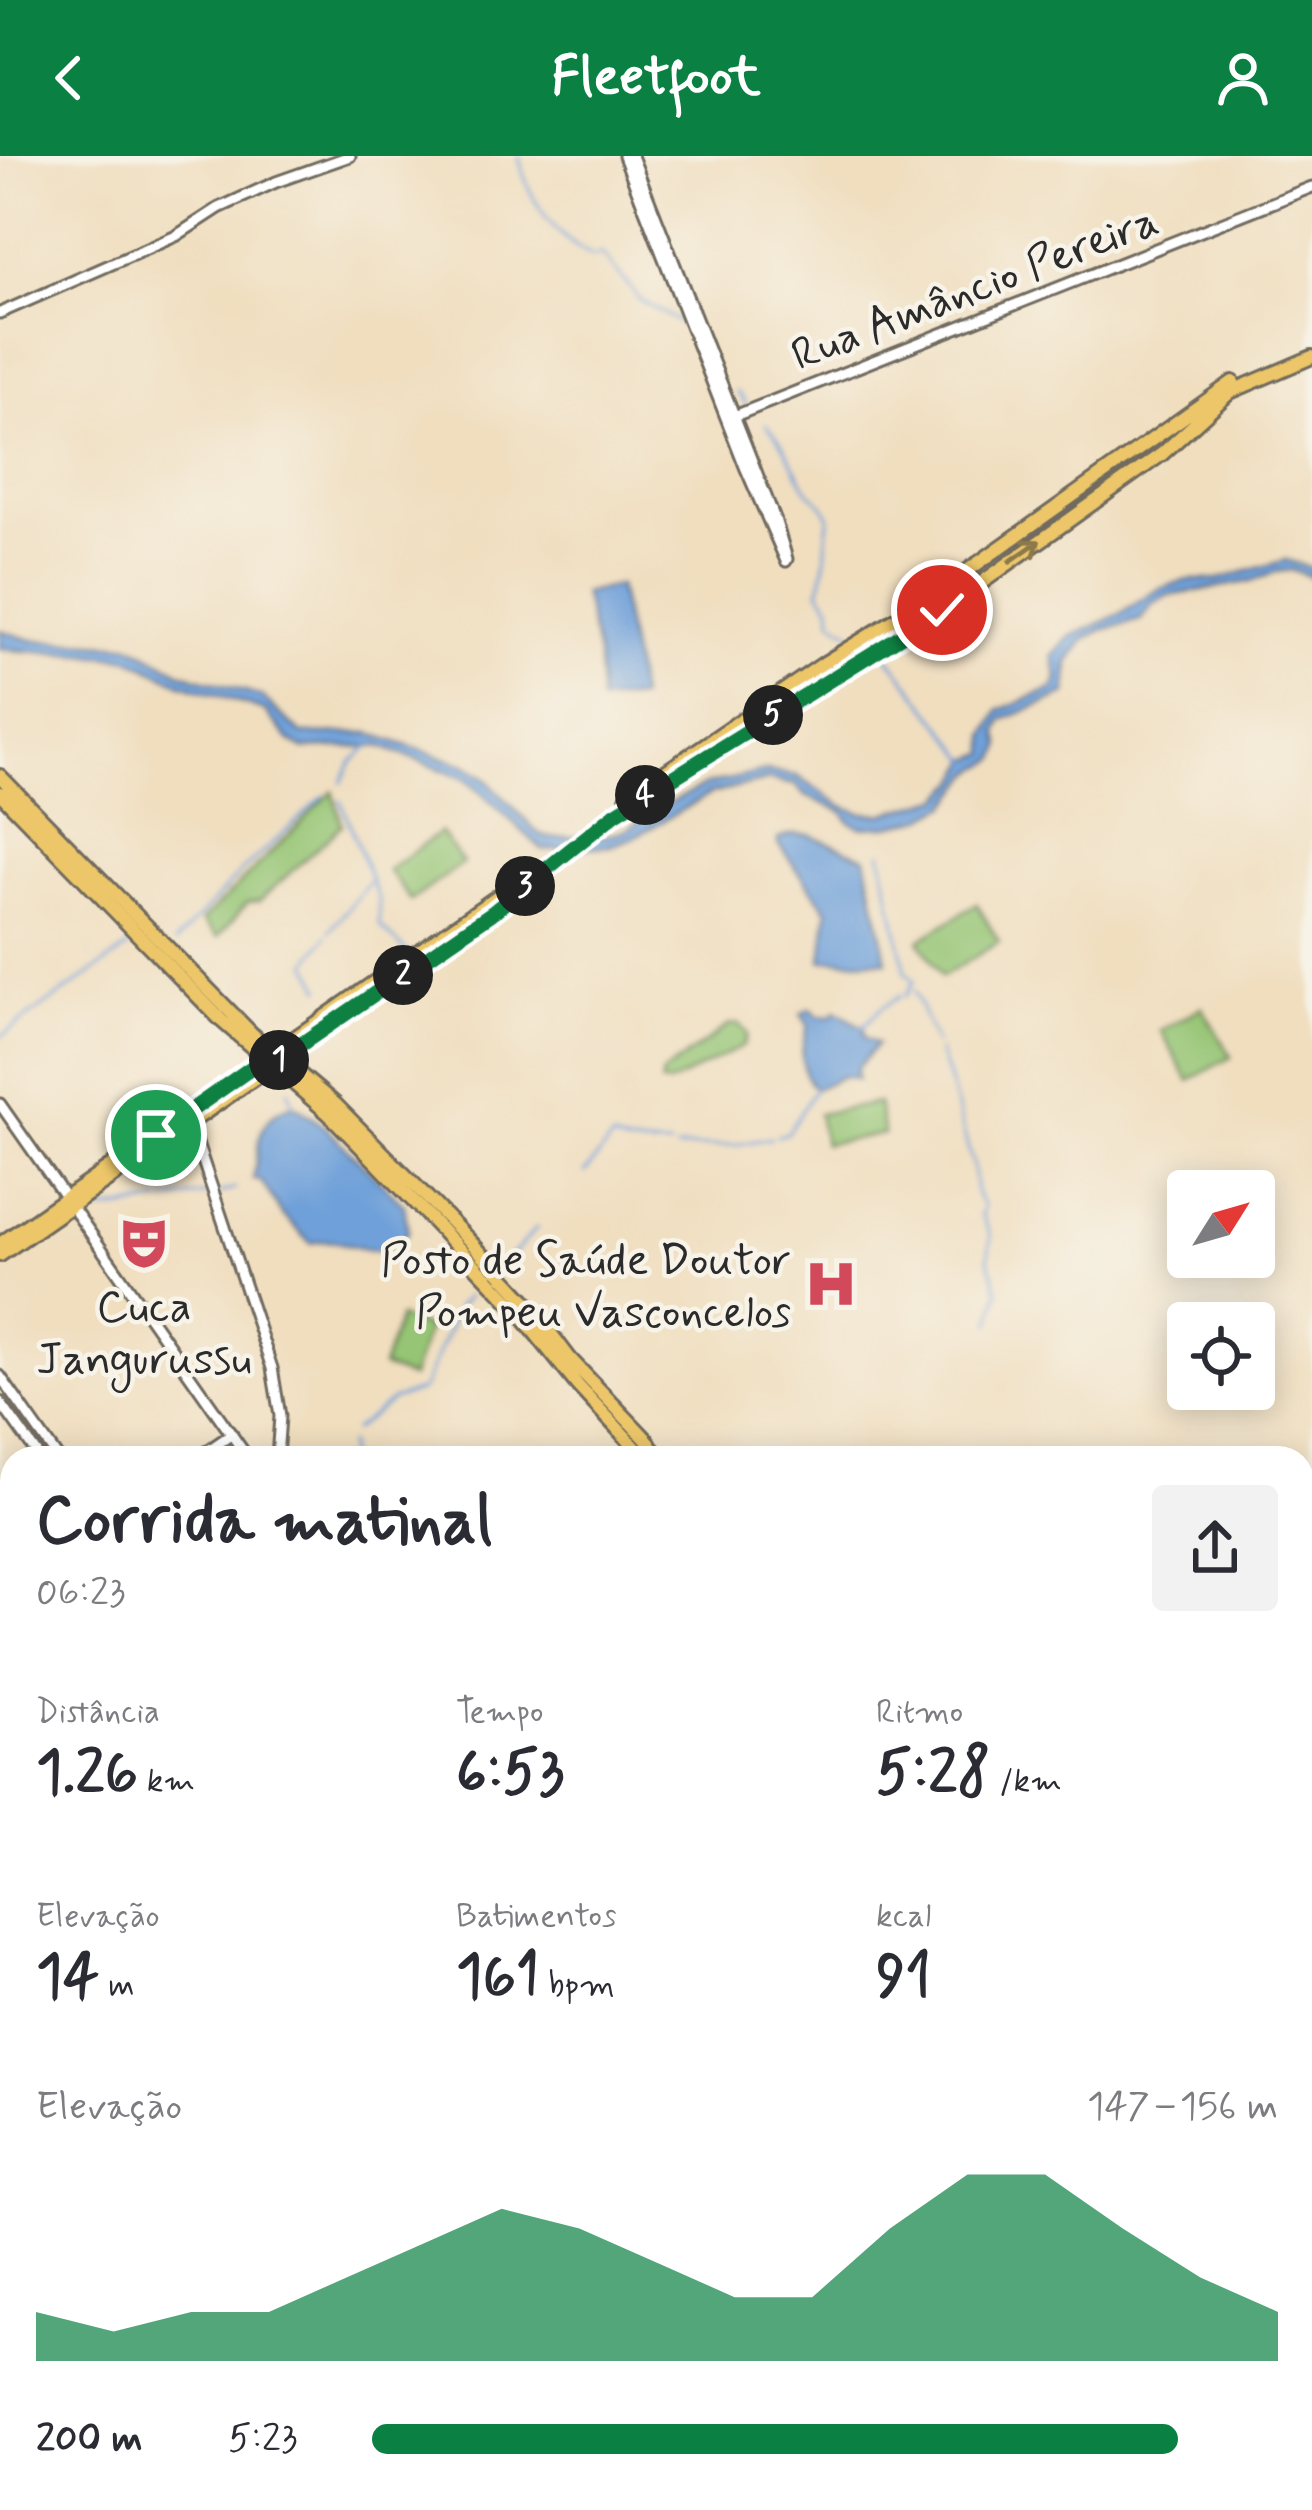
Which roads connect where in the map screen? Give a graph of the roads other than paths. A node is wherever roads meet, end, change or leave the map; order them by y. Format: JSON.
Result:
{"nodes":[{"id":1,"x":350,"y":156,"type":"edge"},
{"id":2,"x":362,"y":156,"type":"edge"},
{"id":3,"x":628,"y":156,"type":"edge"},
{"id":4,"x":269,"y":186,"type":"junction"},
{"id":5,"x":1312,"y":187,"type":"edge"},
{"id":6,"x":0,"y":310,"type":"edge"},
{"id":7,"x":1312,"y":354,"type":"edge"},
{"id":8,"x":731,"y":418,"type":"junction"},
{"id":9,"x":899,"y":616,"type":"junction"},
{"id":10,"x":885,"y":625,"type":"junction"},
{"id":11,"x":908,"y":632,"type":"junction"},
{"id":12,"x":894,"y":640,"type":"junction"},
{"id":13,"x":0,"y":776,"type":"edge"},
{"id":14,"x":0,"y":793,"type":"edge"},
{"id":15,"x":582,"y":834,"type":"junction"},
{"id":16,"x":92,"y":879,"type":"junction"},
{"id":17,"x":249,"y":1039,"type":"junction"},
{"id":18,"x":300,"y":1041,"type":"junction"},
{"id":19,"x":273,"y":1059,"type":"junction"},
{"id":20,"x":247,"y":1076,"type":"junction"},
{"id":21,"x":295,"y":1078,"type":"junction"},
{"id":22,"x":0,"y":1103,"type":"edge"},
{"id":23,"x":190,"y":1122,"type":"junction"},
{"id":24,"x":129,"y":1159,"type":"junction"},
{"id":25,"x":68,"y":1202,"type":"junction"},
{"id":26,"x":0,"y":1244,"type":"edge"},
{"id":27,"x":0,"y":1255,"type":"edge"},
{"id":28,"x":0,"y":1376,"type":"edge"},
{"id":29,"x":588,"y":1387,"type":"junction"},
{"id":30,"x":0,"y":1402,"type":"edge"},
{"id":31,"x":232,"y":1434,"type":"junction"},
{"id":32,"x":31,"y":1446,"type":"edge"},
{"id":33,"x":50,"y":1446,"type":"edge"},
{"id":34,"x":214,"y":1446,"type":"edge"},
{"id":35,"x":240,"y":1446,"type":"edge"},
{"id":36,"x":278,"y":1446,"type":"edge"},
{"id":37,"x":635,"y":1446,"type":"edge"},
{"id":38,"x":650,"y":1446,"type":"edge"}],
"edges":[{"from":1,"to":4,"type":"street"},
{"from":2,"to":4,"type":"street"},
{"from":3,"to":8,"type":"street"},
{"from":4,"to":6,"type":"street"},
{"from":5,"to":8,"type":"street","name":"Rua Amâncio Pereira"},
{"from":7,"to":9,"type":"main road"},
{"from":11,"to":7,"type":"main road","one_way":true},
{"from":8,"to":8,"type":"street"},
{"from":9,"to":10,"type":"main road"},
{"from":9,"to":11,"type":"main road"},
{"from":10,"to":12,"type":"main road"},
{"from":10,"to":15,"type":"main road"},
{"from":11,"to":12,"type":"main road"},
{"from":12,"to":15,"type":"main road"},
{"from":13,"to":16,"type":"main road"},
{"from":14,"to":16,"type":"main road"},
{"from":15,"to":18,"type":"main road"},
{"from":16,"to":17,"type":"main road"},
{"from":17,"to":18,"type":"main road"},
{"from":17,"to":19,"type":"main road"},
{"from":17,"to":20,"type":"main road"},
{"from":18,"to":19,"type":"main road"},
{"from":18,"to":21,"type":"main road"},
{"from":19,"to":20,"type":"main road"},
{"from":19,"to":21,"type":"main road"},
{"from":20,"to":21,"type":"main road"},
{"from":20,"to":23,"type":"main road"},
{"from":20,"to":24,"type":"main road"},
{"from":21,"to":29,"type":"main road"},
{"from":22,"to":25,"type":"street"},
{"from":23,"to":24,"type":"main road"},
{"from":23,"to":36,"type":"street"},
{"from":24,"to":25,"type":"main road"},
{"from":25,"to":26,"type":"main road"},
{"from":25,"to":27,"type":"main road"},
{"from":25,"to":31,"type":"street"},
{"from":28,"to":33,"type":"street"},
{"from":29,"to":37,"type":"main road"},
{"from":29,"to":38,"type":"main road"},
{"from":30,"to":32,"type":"street"},
{"from":31,"to":34,"type":"street"},
{"from":31,"to":35,"type":"street"}]}
